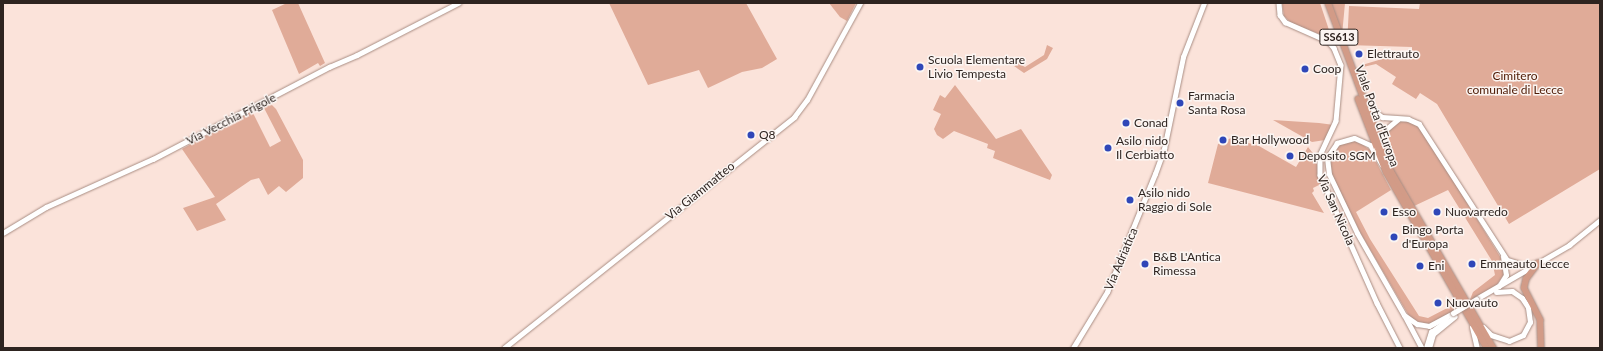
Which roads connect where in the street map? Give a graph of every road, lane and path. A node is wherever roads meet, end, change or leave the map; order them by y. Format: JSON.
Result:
{"nodes":[{"id":1,"x":458,"y":3,"type":"edge"},
{"id":2,"x":860,"y":3,"type":"edge"},
{"id":3,"x":1204,"y":3,"type":"edge"},
{"id":4,"x":1279,"y":3,"type":"edge"},
{"id":5,"x":1324,"y":3,"type":"edge"},
{"id":6,"x":1328,"y":3,"type":"edge"},
{"id":7,"x":1363,"y":102,"type":"junction"},
{"id":8,"x":1399,"y":119,"type":"junction"},
{"id":9,"x":1383,"y":156,"type":"junction"},
{"id":10,"x":1382,"y":166,"type":"junction"},
{"id":11,"x":1600,"y":220,"type":"edge"},
{"id":12,"x":3,"y":233,"type":"edge"},
{"id":13,"x":1502,"y":253,"type":"junction"},
{"id":14,"x":1538,"y":263,"type":"junction"},
{"id":15,"x":1495,"y":291,"type":"junction"},
{"id":16,"x":1470,"y":313,"type":"junction"},
{"id":17,"x":1454,"y":314,"type":"junction"},
{"id":18,"x":1404,"y":315,"type":"junction"},
{"id":19,"x":504,"y":348,"type":"edge"},
{"id":20,"x":1073,"y":348,"type":"edge"},
{"id":21,"x":1400,"y":348,"type":"edge"},
{"id":22,"x":1422,"y":348,"type":"edge"},
{"id":23,"x":1426,"y":348,"type":"edge"},
{"id":24,"x":1429,"y":348,"type":"edge"},
{"id":25,"x":1477,"y":348,"type":"edge"},
{"id":26,"x":1487,"y":348,"type":"edge"},
{"id":27,"x":1493,"y":348,"type":"edge"},
{"id":28,"x":1541,"y":348,"type":"edge"}],
"edges":[{"from":1,"to":12,"type":"street","name":"Via Vecchia Frigole"},
{"from":2,"to":19,"type":"street","name":"Via Giammatteo"},
{"from":3,"to":20,"type":"street","name":"Via Adriatica"},
{"from":4,"to":21,"type":"street","name":"Via San Nicola"},
{"from":5,"to":10,"type":"highway","name":"Viale Porta d'Europa","number":"SS613"},
{"from":6,"to":7,"type":"highway","name":"Viale Porta d'Europa","number":"SS613"},
{"from":7,"to":8,"type":"main road"},
{"from":7,"to":9,"type":"highway","name":"Viale Porta d'Europa"},
{"from":8,"to":9,"type":"main road"},
{"from":8,"to":13,"type":"main road"},
{"from":9,"to":16,"type":"highway","name":"Viale Porta d'Europa"},
{"from":10,"to":16,"type":"highway","name":"Viale Porta d'Europa"},
{"from":10,"to":18,"type":"main road"},
{"from":11,"to":14,"type":"main road"},
{"from":13,"to":14,"type":"main road"},
{"from":13,"to":15,"type":"main road"},
{"from":14,"to":15,"type":"main road"},
{"from":14,"to":28,"type":"highway"},
{"from":15,"to":16,"type":"main road"},
{"from":15,"to":17,"type":"main road"},
{"from":16,"to":25,"type":"main road"},
{"from":16,"to":26,"type":"highway"},
{"from":16,"to":27,"type":"highway"},
{"from":17,"to":18,"type":"main road"},
{"from":17,"to":23,"type":"street"},
{"from":17,"to":24,"type":"main road"},
{"from":18,"to":22,"type":"street"}]}
